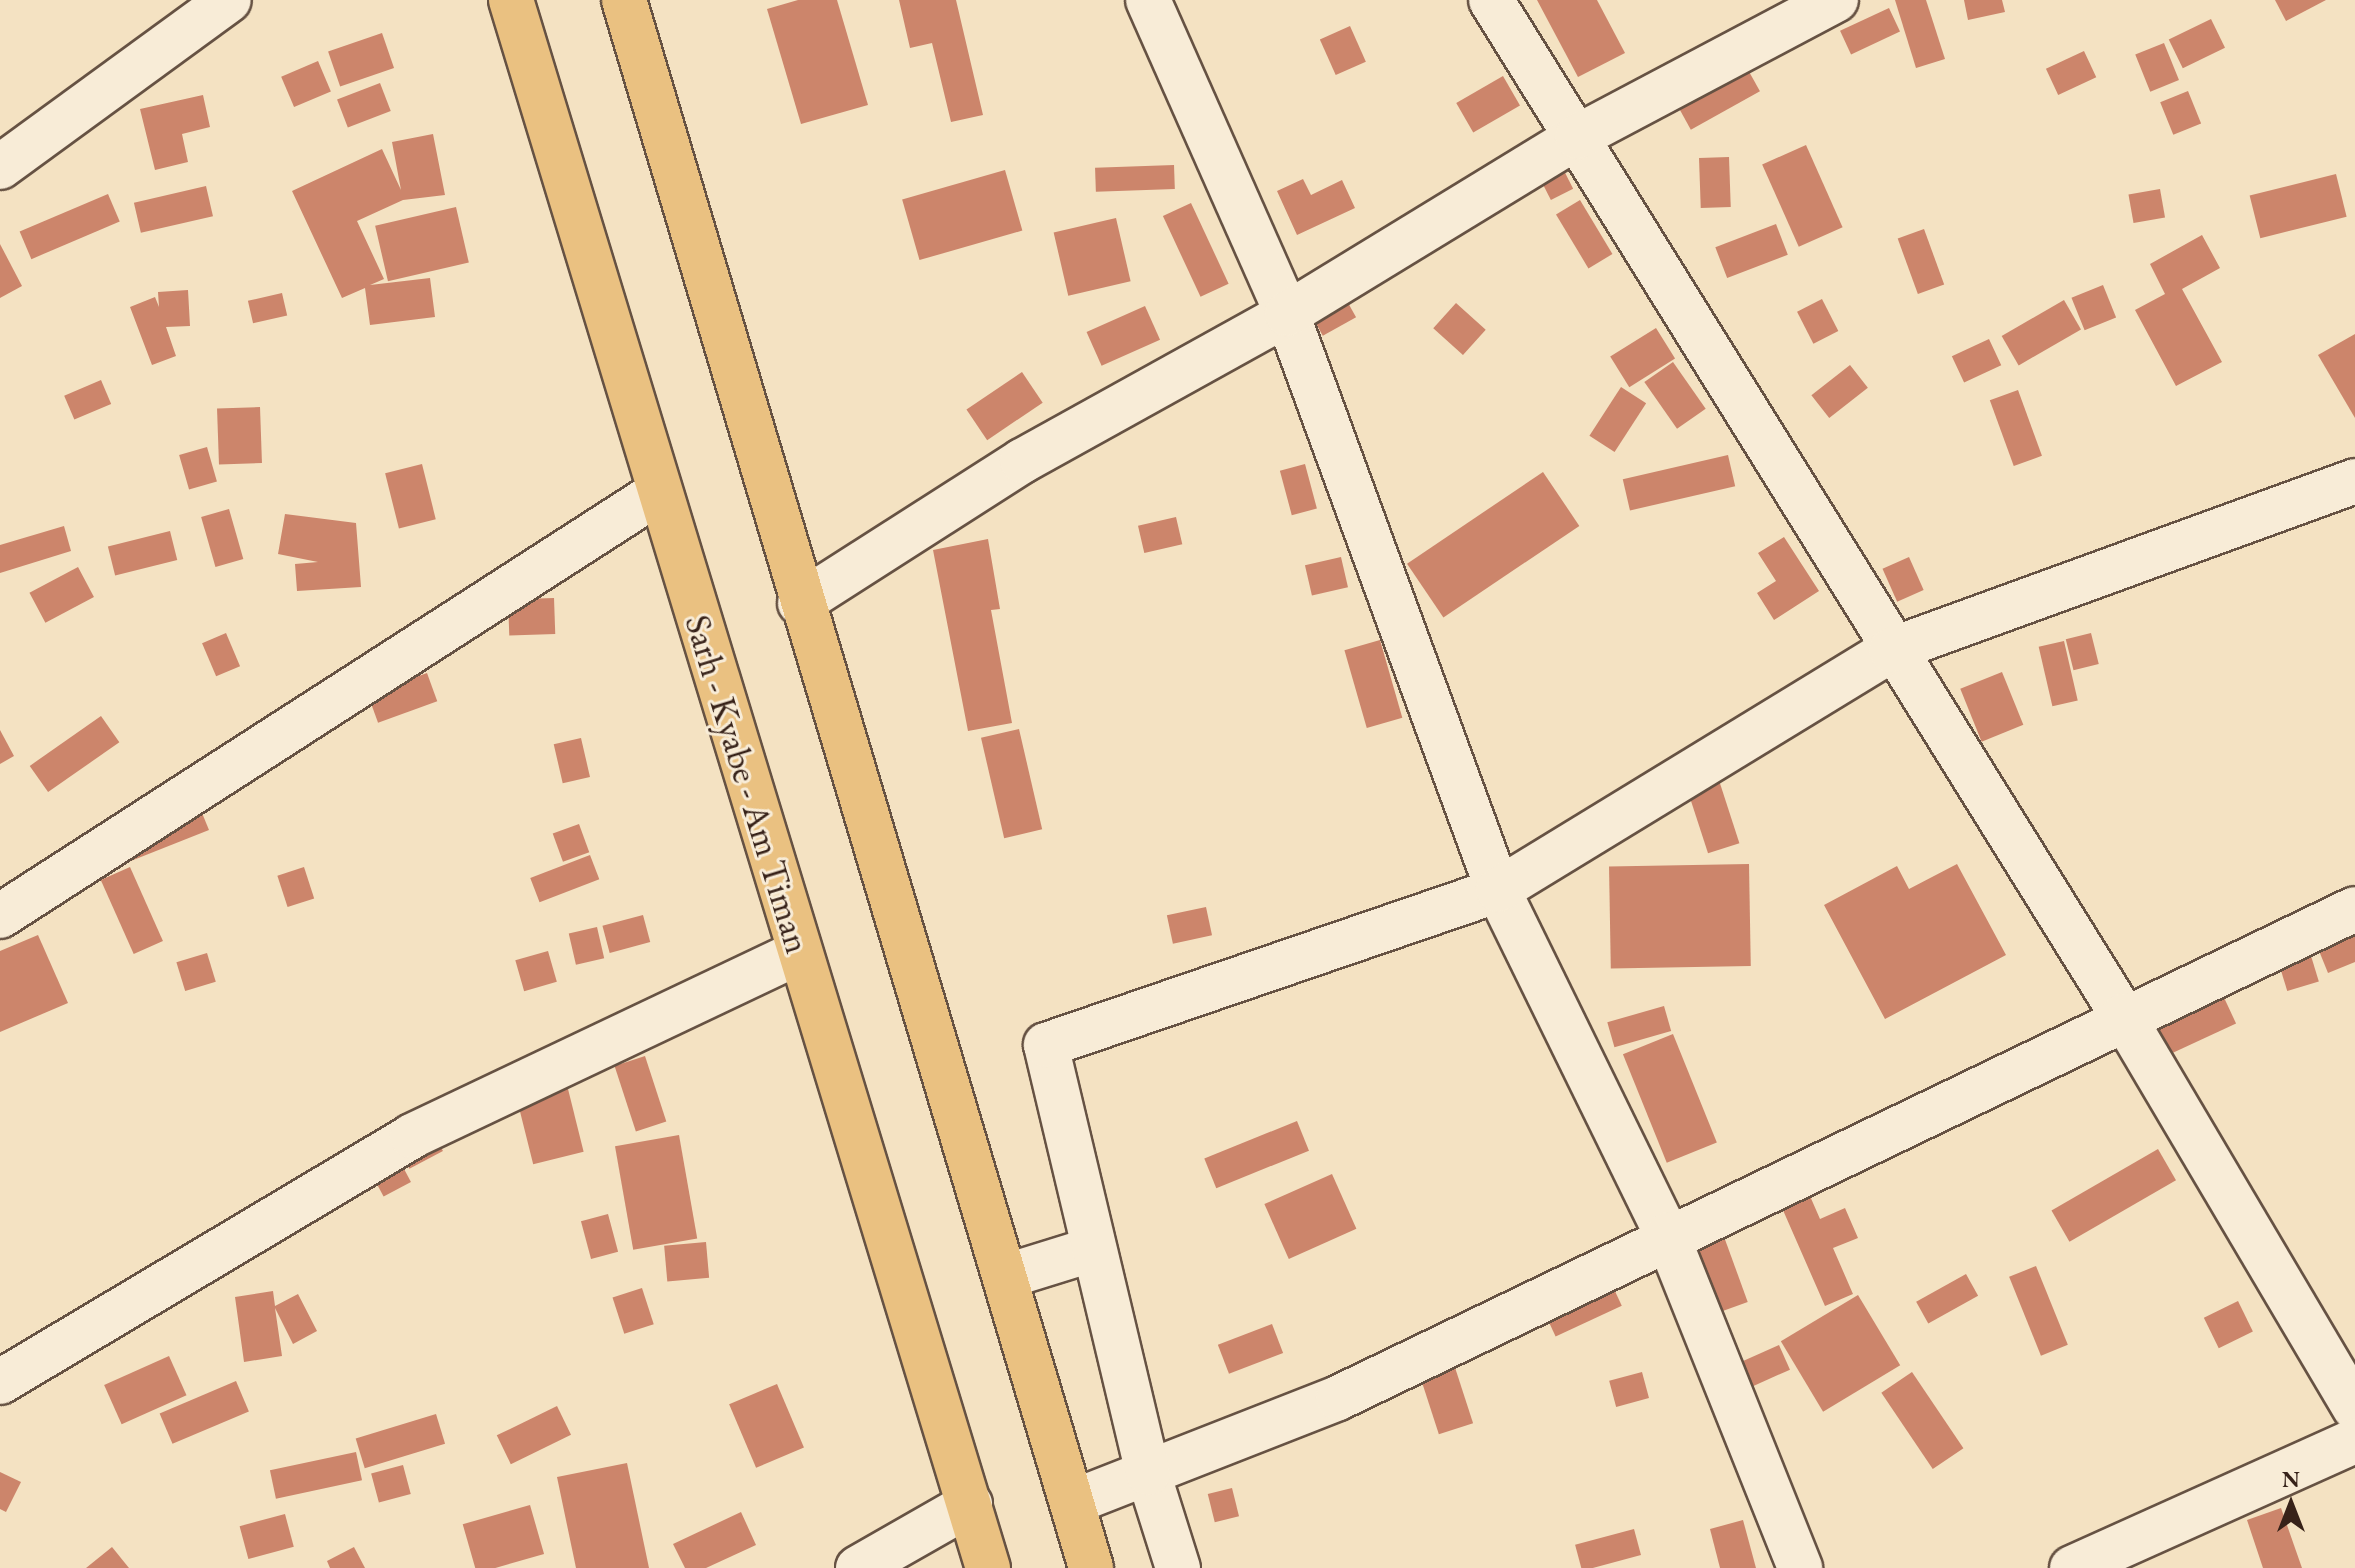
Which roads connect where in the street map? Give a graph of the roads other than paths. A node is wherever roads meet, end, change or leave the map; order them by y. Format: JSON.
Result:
{"nodes":[{"id":1,"x":229,"y":0,"type":"edge"},
{"id":2,"x":511,"y":0,"type":"edge"},
{"id":3,"x":624,"y":0,"type":"edge"},
{"id":4,"x":1148,"y":0,"type":"edge"},
{"id":5,"x":1491,"y":0,"type":"edge"},
{"id":6,"x":1836,"y":0,"type":"edge"},
{"id":7,"x":1577,"y":137,"type":"junction"},
{"id":8,"x":0,"y":167,"type":"edge"},
{"id":9,"x":1287,"y":314,"type":"junction"},
{"id":10,"x":2355,"y":481,"type":"edge"},
{"id":11,"x":659,"y":492,"type":"junction"},
{"id":12,"x":800,"y":603,"type":"junction"},
{"id":13,"x":1891,"y":650,"type":"junction"},
{"id":14,"x":1498,"y":890,"type":"junction"},
{"id":15,"x":2355,"y":909,"type":"edge"},
{"id":16,"x":0,"y":916,"type":"edge"},
{"id":17,"x":799,"y":952,"type":"junction"},
{"id":18,"x":2123,"y":1016,"type":"junction"},
{"id":19,"x":1667,"y":1235,"type":"junction"},
{"id":20,"x":1094,"y":1249,"type":"junction"},
{"id":21,"x":1007,"y":1276,"type":"junction"},
{"id":22,"x":0,"y":1382,"type":"edge"},
{"id":23,"x":2355,"y":1409,"type":"edge"},
{"id":24,"x":2355,"y":1441,"type":"edge"},
{"id":25,"x":1148,"y":1473,"type":"junction"},
{"id":26,"x":1073,"y":1502,"type":"junction"},
{"id":27,"x":970,"y":1504,"type":"junction"},
{"id":28,"x":858,"y":1568,"type":"edge"},
{"id":29,"x":988,"y":1568,"type":"edge"},
{"id":30,"x":1091,"y":1568,"type":"edge"},
{"id":31,"x":1178,"y":1568,"type":"edge"},
{"id":32,"x":1800,"y":1568,"type":"edge"},
{"id":33,"x":2072,"y":1568,"type":"edge"}],
"edges":[{"from":1,"to":8,"type":"street"},
{"from":2,"to":11,"type":"highway","name":"Sarh - Kyabe - Am Timan"},
{"from":3,"to":12,"type":"highway"},
{"from":4,"to":9,"type":"street"},
{"from":5,"to":7,"type":"street"},
{"from":6,"to":7,"type":"street"},
{"from":7,"to":9,"type":"street"},
{"from":7,"to":13,"type":"street"},
{"from":9,"to":12,"type":"street"},
{"from":9,"to":14,"type":"street"},
{"from":10,"to":13,"type":"street"},
{"from":11,"to":16,"type":"street"},
{"from":11,"to":17,"type":"highway","name":"Sarh - Kyabe - Am Timan"},
{"from":12,"to":21,"type":"highway"},
{"from":13,"to":14,"type":"street"},
{"from":13,"to":18,"type":"street"},
{"from":14,"to":19,"type":"street"},
{"from":14,"to":20,"type":"street"},
{"from":15,"to":18,"type":"street"},
{"from":17,"to":22,"type":"street"},
{"from":17,"to":27,"type":"highway","name":"Sarh - Kyabe - Am Timan"},
{"from":18,"to":19,"type":"street"},
{"from":18,"to":23,"type":"street"},
{"from":19,"to":25,"type":"street"},
{"from":19,"to":32,"type":"street"},
{"from":20,"to":21,"type":"street"},
{"from":20,"to":25,"type":"street"},
{"from":21,"to":26,"type":"highway"},
{"from":24,"to":33,"type":"street"},
{"from":25,"to":26,"type":"street"},
{"from":25,"to":31,"type":"street"},
{"from":26,"to":30,"type":"highway"},
{"from":27,"to":28,"type":"street"},
{"from":27,"to":29,"type":"highway","name":"Sarh - Kyabe - Am Timan"}]}
